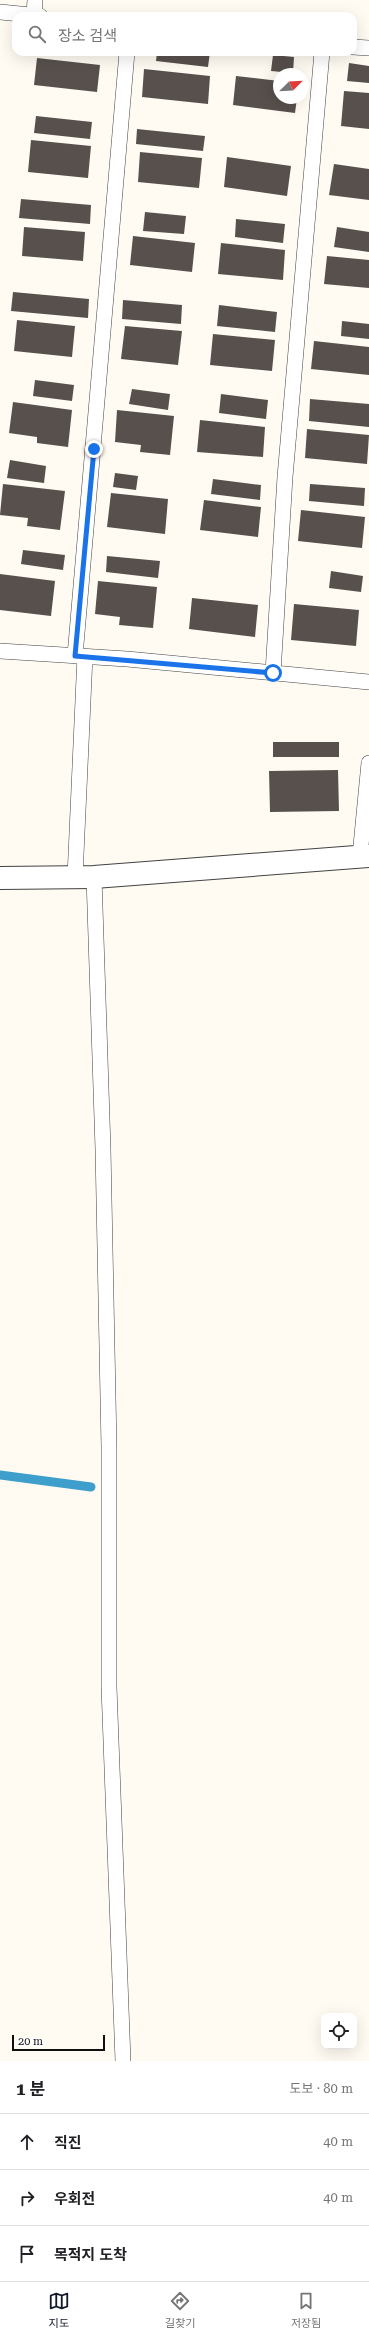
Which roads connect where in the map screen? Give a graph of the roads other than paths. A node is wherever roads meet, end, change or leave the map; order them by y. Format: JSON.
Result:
{"nodes":[{"id":1,"x":35,"y":0,"type":"edge"},
{"id":2,"x":0,"y":12,"type":"edge"},
{"id":3,"x":36,"y":12,"type":"edge"},
{"id":4,"x":12,"y":13,"type":"edge"},
{"id":5,"x":357,"y":47,"type":"edge"},
{"id":6,"x":369,"y":48,"type":"edge"},
{"id":7,"x":127,"y":56,"type":"edge"},
{"id":8,"x":322,"y":56,"type":"edge"},
{"id":9,"x":0,"y":650,"type":"edge"},
{"id":10,"x":80,"y":656,"type":"junction"},
{"id":11,"x":273,"y":673,"type":"junction"},
{"id":12,"x":369,"y":682,"type":"edge"},
{"id":13,"x":369,"y":763,"type":"edge"},
{"id":14,"x":365,"y":856,"type":"edge"},
{"id":15,"x":85,"y":877,"type":"junction"},
{"id":16,"x":0,"y":878,"type":"edge"},
{"id":17,"x":123,"y":2061,"type":"edge"}],
"edges":[{"from":1,"to":3,"type":"lane"},
{"from":2,"to":4,"type":"lane"},
{"from":5,"to":6,"type":"lane"},
{"from":7,"to":10,"type":"lane"},
{"from":8,"to":11,"type":"lane"},
{"from":9,"to":10,"type":"lane"},
{"from":10,"to":11,"type":"lane"},
{"from":10,"to":15,"type":"lane"},
{"from":11,"to":12,"type":"lane"},
{"from":13,"to":14,"type":"lane"},
{"from":14,"to":15,"type":"street"},
{"from":15,"to":16,"type":"street"},
{"from":15,"to":17,"type":"lane"}]}
